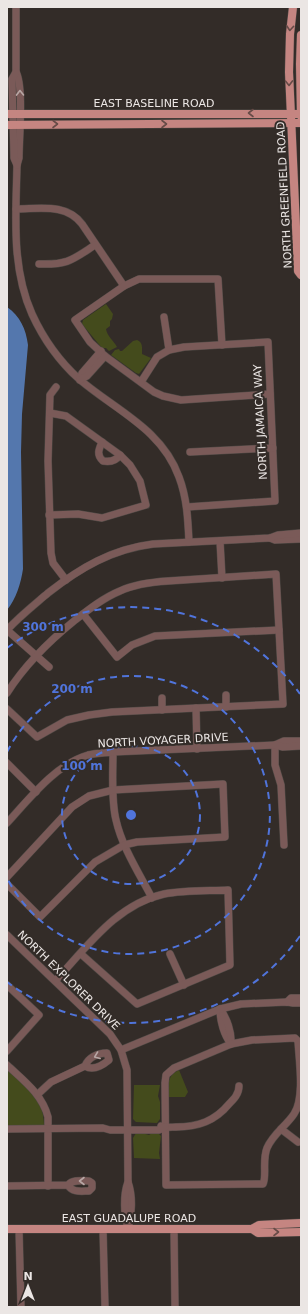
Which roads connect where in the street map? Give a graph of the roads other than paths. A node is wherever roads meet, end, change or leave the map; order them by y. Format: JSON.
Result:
{"nodes":[{"id":1,"x":16,"y":7,"type":"edge"},
{"id":2,"x":293,"y":7,"type":"edge"},
{"id":3,"x":301,"y":35,"type":"edge"},
{"id":4,"x":290,"y":113,"type":"junction"},
{"id":5,"x":13,"y":114,"type":"edge"},
{"id":6,"x":137,"y":114,"type":"junction"},
{"id":7,"x":301,"y":114,"type":"edge"},
{"id":8,"x":291,"y":123,"type":"junction"},
{"id":9,"x":301,"y":123,"type":"edge"},
{"id":10,"x":138,"y":124,"type":"junction"},
{"id":11,"x":13,"y":125,"type":"edge"},
{"id":12,"x":298,"y":205,"type":"edge"},
{"id":13,"x":16,"y":209,"type":"junction"},
{"id":14,"x":299,"y":243,"type":"edge"},
{"id":15,"x":95,"y":245,"type":"junction"},
{"id":16,"x":39,"y":264,"type":"dead end"},
{"id":17,"x":301,"y":275,"type":"edge"},
{"id":18,"x":124,"y":286,"type":"junction"},
{"id":19,"x":164,"y":317,"type":"dead end"},
{"id":20,"x":222,"y":345,"type":"junction"},
{"id":21,"x":169,"y":350,"type":"junction"},
{"id":22,"x":103,"y":354,"type":"junction"},
{"id":23,"x":80,"y":380,"type":"junction"},
{"id":24,"x":141,"y":382,"type":"junction"},
{"id":25,"x":56,"y":387,"type":"dead end"},
{"id":26,"x":270,"y":394,"type":"junction"},
{"id":27,"x":50,"y":413,"type":"junction"},
{"id":28,"x":102,"y":442,"type":"junction"},
{"id":29,"x":272,"y":448,"type":"junction"},
{"id":30,"x":190,"y":452,"type":"dead end"},
{"id":31,"x":120,"y":455,"type":"junction"},
{"id":32,"x":187,"y":507,"type":"junction"},
{"id":33,"x":49,"y":515,"type":"junction"},
{"id":34,"x":301,"y":533,"type":"edge"},
{"id":35,"x":270,"y":538,"type":"junction"},
{"id":36,"x":301,"y":539,"type":"edge"},
{"id":37,"x":220,"y":541,"type":"junction"},
{"id":38,"x":189,"y":542,"type":"junction"},
{"id":39,"x":222,"y":578,"type":"junction"},
{"id":40,"x":66,"y":580,"type":"junction"},
{"id":41,"x":83,"y":614,"type":"junction"},
{"id":42,"x":7,"y":630,"type":"edge"},
{"id":43,"x":279,"y":630,"type":"junction"},
{"id":44,"x":36,"y":656,"type":"junction"},
{"id":45,"x":49,"y":667,"type":"dead end"},
{"id":46,"x":7,"y":693,"type":"edge"},
{"id":47,"x":226,"y":695,"type":"dead end"},
{"id":48,"x":162,"y":698,"type":"dead end"},
{"id":49,"x":226,"y":707,"type":"junction"},
{"id":50,"x":196,"y":708,"type":"junction"},
{"id":51,"x":7,"y":709,"type":"edge"},
{"id":52,"x":162,"y":710,"type":"junction"},
{"id":53,"x":301,"y":741,"type":"edge"},
{"id":54,"x":275,"y":745,"type":"junction"},
{"id":55,"x":301,"y":746,"type":"edge"},
{"id":56,"x":197,"y":749,"type":"junction"},
{"id":57,"x":113,"y":752,"type":"junction"},
{"id":58,"x":7,"y":763,"type":"edge"},
{"id":59,"x":113,"y":790,"type":"junction"},
{"id":60,"x":36,"y":792,"type":"junction"},
{"id":61,"x":7,"y":823,"type":"edge"},
{"id":62,"x":124,"y":845,"type":"junction"},
{"id":63,"x":284,"y":845,"type":"dead end"},
{"id":64,"x":7,"y":877,"type":"edge"},
{"id":65,"x":7,"y":884,"type":"edge"},
{"id":66,"x":152,"y":898,"type":"junction"},
{"id":67,"x":7,"y":935,"type":"edge"},
{"id":68,"x":81,"y":954,"type":"junction"},
{"id":69,"x":170,"y":954,"type":"dead end"},
{"id":70,"x":56,"y":980,"type":"junction"},
{"id":71,"x":7,"y":985,"type":"edge"},
{"id":72,"x":184,"y":985,"type":"junction"},
{"id":73,"x":301,"y":998,"type":"edge"},
{"id":74,"x":287,"y":1002,"type":"junction"},
{"id":75,"x":301,"y":1003,"type":"edge"},
{"id":76,"x":220,"y":1009,"type":"junction"},
{"id":77,"x":232,"y":1044,"type":"junction"},
{"id":78,"x":121,"y":1050,"type":"junction"},
{"id":79,"x":7,"y":1051,"type":"edge"},
{"id":80,"x":7,"y":1065,"type":"edge"},
{"id":81,"x":84,"y":1066,"type":"dead end"},
{"id":82,"x":239,"y":1086,"type":"dead end"},
{"id":83,"x":38,"y":1094,"type":"junction"},
{"id":84,"x":48,"y":1128,"type":"junction"},
{"id":85,"x":128,"y":1128,"type":"junction"},
{"id":86,"x":165,"y":1128,"type":"junction"},
{"id":87,"x":7,"y":1129,"type":"edge"},
{"id":88,"x":281,"y":1130,"type":"junction"},
{"id":89,"x":298,"y":1142,"type":"dead end"},
{"id":90,"x":68,"y":1185,"type":"dead end"},
{"id":91,"x":7,"y":1186,"type":"edge"},
{"id":92,"x":48,"y":1186,"type":"junction"},
{"id":93,"x":301,"y":1224,"type":"edge"},
{"id":94,"x":7,"y":1229,"type":"edge"},
{"id":95,"x":19,"y":1229,"type":"junction"},
{"id":96,"x":102,"y":1229,"type":"junction"},
{"id":97,"x":128,"y":1229,"type":"junction"},
{"id":98,"x":174,"y":1229,"type":"junction"},
{"id":99,"x":252,"y":1229,"type":"junction"},
{"id":100,"x":301,"y":1232,"type":"edge"},
{"id":101,"x":21,"y":1307,"type":"edge"},
{"id":102,"x":105,"y":1307,"type":"edge"},
{"id":103,"x":176,"y":1307,"type":"edge"}],
"edges":[{"from":1,"to":5,"type":"street"},
{"from":2,"to":4,"type":"main road","name":"NORTH GREENFIELD ROAD","one_way":true},
{"from":3,"to":7,"type":"main road"},
{"from":4,"to":6,"type":"main road","name":"EAST BASELINE ROAD","one_way":true},
{"from":4,"to":7,"type":"main road","name":"EAST BASELINE ROAD"},
{"from":4,"to":8,"type":"main road","name":"NORTH GREENFIELD ROAD"},
{"from":5,"to":6,"type":"main road","name":"EAST BASELINE ROAD"},
{"from":5,"to":11,"type":"street"},
{"from":6,"to":10,"type":"main road"},
{"from":8,"to":9,"type":"main road","name":"EAST BASELINE ROAD"},
{"from":10,"to":8,"type":"main road","name":"EAST BASELINE ROAD","one_way":true},
{"from":8,"to":12,"type":"main road","name":"NORTH GREENFIELD ROAD"},
{"from":11,"to":10,"type":"main road","name":"EAST BASELINE ROAD","one_way":true},
{"from":11,"to":13,"type":"street"},
{"from":12,"to":14,"type":"main road","name":"NORTH GREENFIELD ROAD"},
{"from":13,"to":15,"type":"street"},
{"from":13,"to":23,"type":"street"},
{"from":14,"to":17,"type":"main road","name":"NORTH GREENFIELD ROAD"},
{"from":15,"to":16,"type":"street"},
{"from":15,"to":18,"type":"street"},
{"from":18,"to":20,"type":"street"},
{"from":18,"to":22,"type":"street"},
{"from":19,"to":21,"type":"street"},
{"from":20,"to":21,"type":"street"},
{"from":20,"to":26,"type":"street","name":"NORTH JAMAICA WAY"},
{"from":21,"to":24,"type":"street"},
{"from":22,"to":23,"type":"street"},
{"from":22,"to":24,"type":"street"},
{"from":23,"to":32,"type":"street"},
{"from":24,"to":26,"type":"street"},
{"from":25,"to":27,"type":"street"},
{"from":26,"to":29,"type":"street","name":"NORTH JAMAICA WAY"},
{"from":27,"to":28,"type":"street"},
{"from":27,"to":33,"type":"street"},
{"from":28,"to":31,"type":"street"},
{"from":28,"to":31,"type":"street"},
{"from":29,"to":30,"type":"street"},
{"from":29,"to":32,"type":"street","name":"NORTH JAMAICA WAY"},
{"from":31,"to":33,"type":"street"},
{"from":32,"to":38,"type":"street"},
{"from":33,"to":40,"type":"street"},
{"from":34,"to":35,"type":"street"},
{"from":35,"to":36,"type":"street"},
{"from":35,"to":37,"type":"street"},
{"from":37,"to":38,"type":"street"},
{"from":37,"to":39,"type":"street"},
{"from":38,"to":40,"type":"street"},
{"from":39,"to":41,"type":"street"},
{"from":39,"to":43,"type":"street"},
{"from":40,"to":42,"type":"street"},
{"from":41,"to":43,"type":"street"},
{"from":41,"to":44,"type":"street"},
{"from":42,"to":44,"type":"street"},
{"from":43,"to":49,"type":"street"},
{"from":44,"to":45,"type":"street"},
{"from":44,"to":46,"type":"street"},
{"from":47,"to":49,"type":"street"},
{"from":48,"to":52,"type":"street"},
{"from":49,"to":50,"type":"street"},
{"from":50,"to":52,"type":"street"},
{"from":50,"to":56,"type":"street"},
{"from":51,"to":52,"type":"street"},
{"from":53,"to":54,"type":"street","name":"NORTH VOYAGER DRIVE"},
{"from":54,"to":55,"type":"street","name":"NORTH VOYAGER DRIVE"},
{"from":54,"to":56,"type":"street","name":"NORTH VOYAGER DRIVE"},
{"from":54,"to":63,"type":"street"},
{"from":56,"to":57,"type":"street","name":"NORTH VOYAGER DRIVE"},
{"from":57,"to":59,"type":"street"},
{"from":57,"to":60,"type":"street","name":"NORTH VOYAGER DRIVE"},
{"from":58,"to":60,"type":"street"},
{"from":59,"to":62,"type":"street"},
{"from":59,"to":62,"type":"street"},
{"from":59,"to":64,"type":"street"},
{"from":60,"to":61,"type":"street","name":"NORTH VOYAGER DRIVE"},
{"from":62,"to":65,"type":"street"},
{"from":62,"to":66,"type":"street"},
{"from":66,"to":68,"type":"street"},
{"from":66,"to":72,"type":"street"},
{"from":67,"to":70,"type":"street","name":"NORTH EXPLORER DRIVE"},
{"from":68,"to":70,"type":"street"},
{"from":68,"to":72,"type":"street"},
{"from":69,"to":72,"type":"street"},
{"from":70,"to":78,"type":"street","name":"NORTH EXPLORER DRIVE"},
{"from":71,"to":79,"type":"street"},
{"from":73,"to":74,"type":"street"},
{"from":74,"to":75,"type":"street"},
{"from":74,"to":76,"type":"street"},
{"from":76,"to":77,"type":"street"},
{"from":76,"to":78,"type":"street"},
{"from":77,"to":86,"type":"street"},
{"from":77,"to":88,"type":"street"},
{"from":78,"to":85,"type":"street","name":"NORTH EXPLORER DRIVE"},
{"from":80,"to":83,"type":"street"},
{"from":81,"to":83,"type":"street"},
{"from":82,"to":86,"type":"street"},
{"from":83,"to":84,"type":"street"},
{"from":84,"to":85,"type":"street"},
{"from":84,"to":87,"type":"street"},
{"from":84,"to":92,"type":"street"},
{"from":85,"to":86,"type":"street"},
{"from":85,"to":97,"type":"street","name":"NORTH EXPLORER DRIVE"},
{"from":86,"to":88,"type":"street"},
{"from":88,"to":89,"type":"street"},
{"from":90,"to":92,"type":"street"},
{"from":91,"to":92,"type":"street"},
{"from":93,"to":99,"type":"main road","name":"EAST GUADALUPE ROAD"},
{"from":94,"to":95,"type":"main road","name":"EAST GUADALUPE ROAD"},
{"from":95,"to":96,"type":"main road","name":"EAST GUADALUPE ROAD"},
{"from":95,"to":101,"type":"street"},
{"from":96,"to":97,"type":"main road","name":"EAST GUADALUPE ROAD"},
{"from":96,"to":102,"type":"street"},
{"from":97,"to":98,"type":"main road","name":"EAST GUADALUPE ROAD"},
{"from":98,"to":99,"type":"main road","name":"EAST GUADALUPE ROAD"},
{"from":98,"to":103,"type":"street"},
{"from":99,"to":100,"type":"main road","name":"EAST GUADALUPE ROAD","one_way":true}]}
